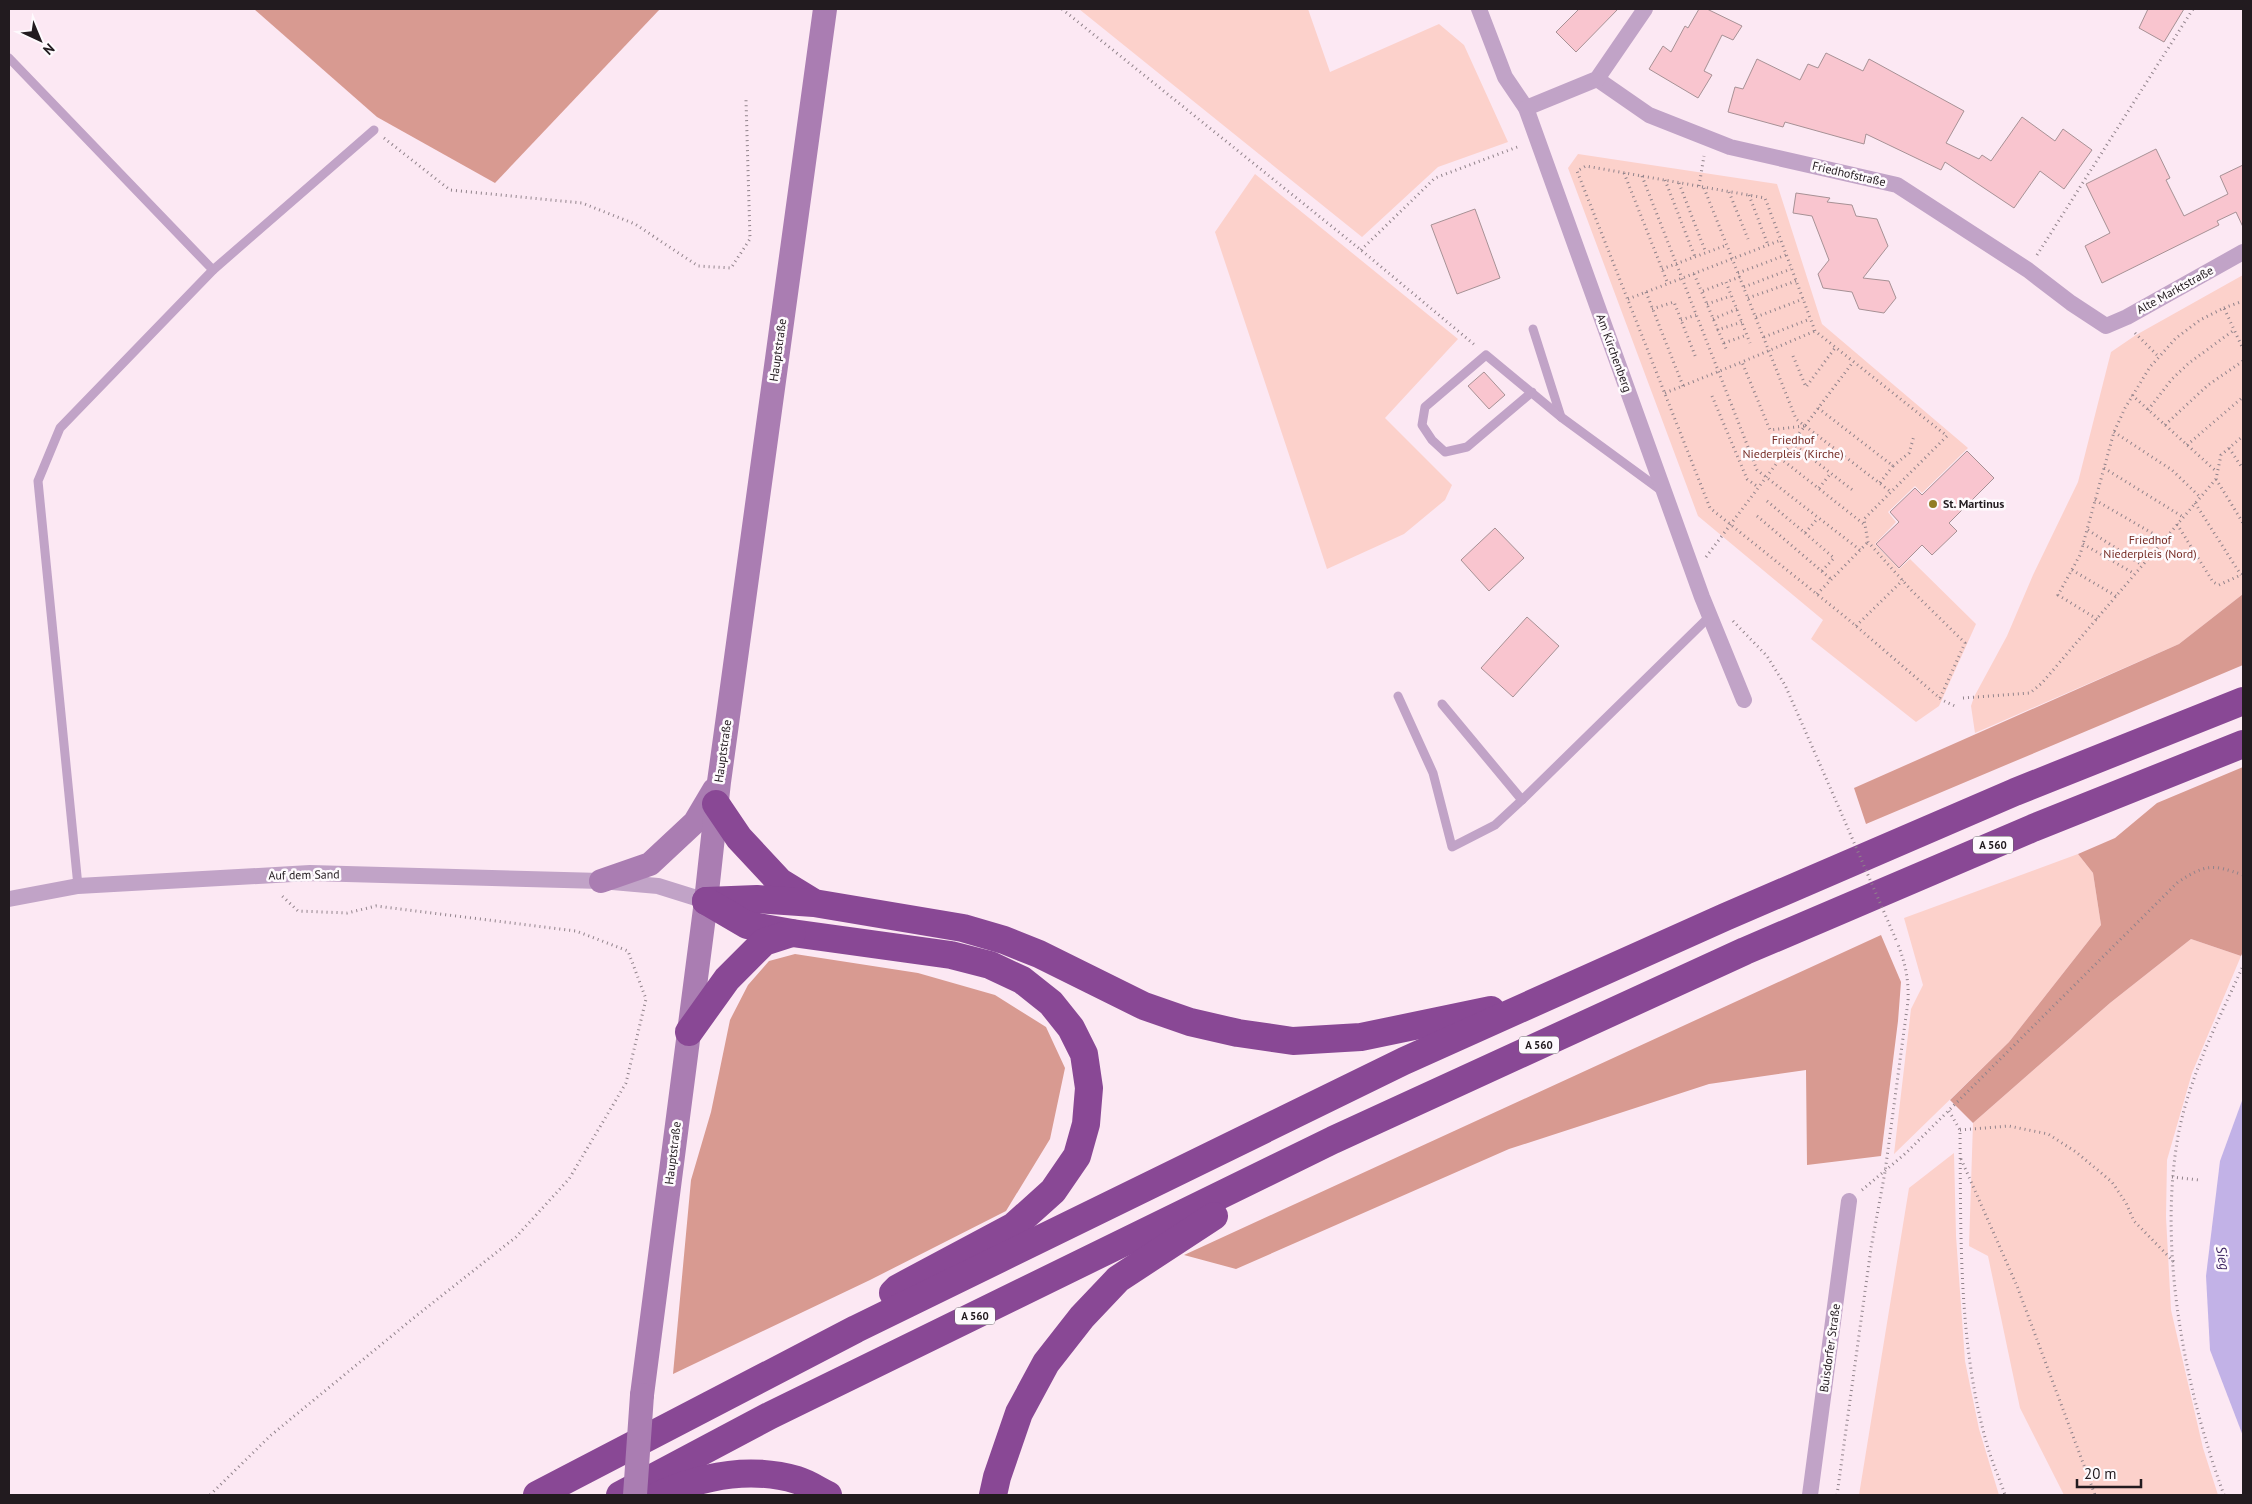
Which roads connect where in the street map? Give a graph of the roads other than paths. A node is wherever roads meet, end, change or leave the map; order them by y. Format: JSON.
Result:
{"nodes":[{"id":1,"x":825,"y":9,"type":"edge"},
{"id":2,"x":1479,"y":9,"type":"edge"},
{"id":3,"x":1645,"y":9,"type":"edge"},
{"id":4,"x":9,"y":58,"type":"edge"},
{"id":5,"x":1598,"y":79,"type":"junction"},
{"id":6,"x":1526,"y":108,"type":"junction"},
{"id":7,"x":374,"y":130,"type":"road end"},
{"id":8,"x":2243,"y":252,"type":"edge"},
{"id":9,"x":213,"y":270,"type":"junction"},
{"id":10,"x":2106,"y":326,"type":"joint"},
{"id":11,"x":1533,"y":329,"type":"dead end"},
{"id":12,"x":1532,"y":392,"type":"junction"},
{"id":13,"x":1561,"y":417,"type":"junction"},
{"id":14,"x":1664,"y":492,"type":"junction"},
{"id":15,"x":1710,"y":616,"type":"junction"},
{"id":16,"x":1398,"y":696,"type":"dead end"},
{"id":17,"x":1744,"y":700,"type":"dead end"},
{"id":18,"x":2243,"y":701,"type":"edge"},
{"id":19,"x":1442,"y":704,"type":"dead end"},
{"id":20,"x":2243,"y":744,"type":"edge"},
{"id":21,"x":717,"y":793,"type":"junction"},
{"id":22,"x":1522,"y":800,"type":"junction"},
{"id":23,"x":601,"y":881,"type":"junction"},
{"id":24,"x":78,"y":886,"type":"junction"},
{"id":25,"x":9,"y":899,"type":"edge"},
{"id":26,"x":706,"y":901,"type":"junction"},
{"id":27,"x":814,"y":903,"type":"junction"},
{"id":28,"x":792,"y":933,"type":"junction"},
{"id":29,"x":1544,"y":998,"type":"junction"},
{"id":30,"x":688,"y":1032,"type":"junction"},
{"id":31,"x":1333,"y":1140,"type":"junction"},
{"id":32,"x":1849,"y":1201,"type":"road end"},
{"id":33,"x":856,"y":1329,"type":"junction"},
{"id":34,"x":536,"y":1495,"type":"edge"},
{"id":35,"x":620,"y":1495,"type":"edge"},
{"id":36,"x":635,"y":1495,"type":"edge"},
{"id":37,"x":659,"y":1495,"type":"edge"},
{"id":38,"x":828,"y":1495,"type":"edge"},
{"id":39,"x":993,"y":1495,"type":"edge"},
{"id":40,"x":1810,"y":1495,"type":"edge"}],
"edges":[{"from":1,"to":21,"type":"main road","name":"Hauptstraße"},
{"from":2,"to":6,"type":"street","name":"Am Kirchenberg"},
{"from":3,"to":5,"type":"street"},
{"from":4,"to":9,"type":"lane"},
{"from":5,"to":6,"type":"street"},
{"from":5,"to":10,"type":"street","name":"Friedhofstraße"},
{"from":6,"to":14,"type":"street","name":"Am Kirchenberg"},
{"from":7,"to":9,"type":"lane"},
{"from":8,"to":10,"type":"street","name":"Alte Marktstraße"},
{"from":9,"to":24,"type":"lane"},
{"from":11,"to":13,"type":"lane"},
{"from":12,"to":12,"type":"lane"},
{"from":12,"to":13,"type":"lane"},
{"from":13,"to":14,"type":"lane"},
{"from":14,"to":15,"type":"street","name":"Am Kirchenberg"},
{"from":15,"to":17,"type":"street","name":"Am Kirchenberg"},
{"from":15,"to":22,"type":"lane"},
{"from":16,"to":22,"type":"lane"},
{"from":18,"to":29,"type":"highway"},
{"from":19,"to":22,"type":"lane"},
{"from":20,"to":31,"type":"highway","number":"A 560"},
{"from":21,"to":23,"type":"main road"},
{"from":21,"to":26,"type":"main road","name":"Hauptstraße"},
{"from":21,"to":27,"type":"highway"},
{"from":23,"to":24,"type":"street","name":"Auf dem Sand"},
{"from":23,"to":26,"type":"street","name":"Auf dem Sand"},
{"from":24,"to":25,"type":"street","name":"Auf dem Sand"},
{"from":26,"to":27,"type":"highway"},
{"from":26,"to":28,"type":"highway"},
{"from":26,"to":30,"type":"main road","name":"Hauptstraße"},
{"from":27,"to":29,"type":"highway"},
{"from":28,"to":30,"type":"highway"},
{"from":28,"to":33,"type":"highway"},
{"from":29,"to":33,"type":"highway"},
{"from":30,"to":36,"type":"main road","name":"Hauptstraße","bridge":true},
{"from":31,"to":35,"type":"highway","number":"A 560"},
{"from":31,"to":39,"type":"highway"},
{"from":32,"to":40,"type":"street","name":"Buisdorfer Straße"},
{"from":33,"to":34,"type":"highway"},
{"from":37,"to":38,"type":"highway"}]}
